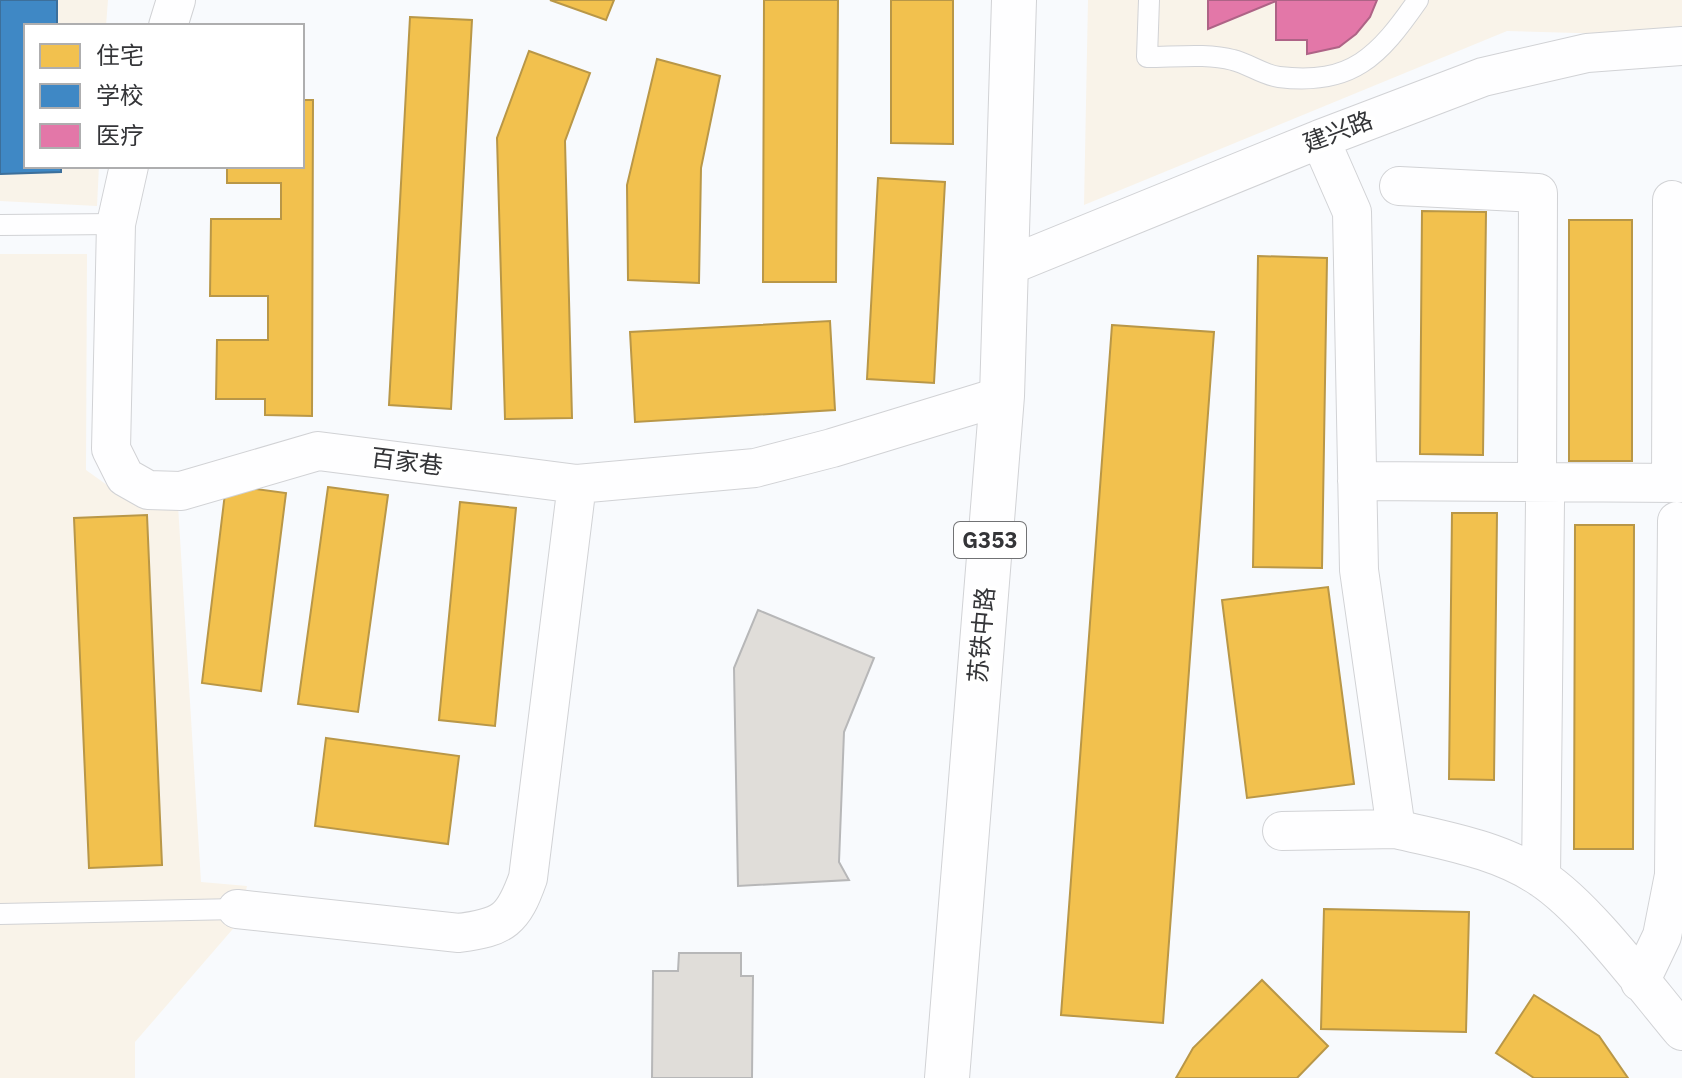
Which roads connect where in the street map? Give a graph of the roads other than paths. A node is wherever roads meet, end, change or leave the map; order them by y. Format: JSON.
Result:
{"nodes":[{"id":1,"x":176,"y":0,"type":"edge"},
{"id":2,"x":1014,"y":0,"type":"edge"},
{"id":3,"x":1149,"y":0,"type":"edge"},
{"id":4,"x":1418,"y":0,"type":"edge"},
{"id":5,"x":169,"y":24,"type":"edge"},
{"id":6,"x":1682,"y":46,"type":"edge"},
{"id":7,"x":1320,"y":139,"type":"junction"},
{"id":8,"x":129,"y":168,"type":"edge"},
{"id":9,"x":1399,"y":186,"type":"dead end"},
{"id":10,"x":1672,"y":200,"type":"dead end"},
{"id":11,"x":116,"y":224,"type":"junction"},
{"id":12,"x":0,"y":225,"type":"edge"},
{"id":13,"x":1008,"y":266,"type":"junction"},
{"id":14,"x":1002,"y":396,"type":"junction"},
{"id":15,"x":1357,"y":481,"type":"junction"},
{"id":16,"x":1676,"y":483,"type":"edge"},
{"id":17,"x":577,"y":484,"type":"junction"},
{"id":18,"x":1541,"y":493,"type":"junction"},
{"id":19,"x":1677,"y":521,"type":"dead end"},
{"id":20,"x":1680,"y":623,"type":"edge"},
{"id":21,"x":1396,"y":829,"type":"junction"},
{"id":22,"x":1282,"y":831,"type":"dead end"},
{"id":23,"x":1541,"y":878,"type":"junction"},
{"id":24,"x":237,"y":909,"type":"joint"},
{"id":25,"x":0,"y":914,"type":"edge"},
{"id":26,"x":1640,"y":982,"type":"junction"},
{"id":27,"x":1682,"y":1031,"type":"edge"},
{"id":28,"x":947,"y":1078,"type":"edge"}],
"edges":[{"from":1,"to":5,"type":"street"},
{"from":2,"to":13,"type":"highway","name":"苏铁中路","number":"G353"},
{"from":3,"to":4,"type":"lane"},
{"from":6,"to":7,"type":"street","name":"建兴路"},
{"from":7,"to":13,"type":"street","name":"建兴路"},
{"from":7,"to":15,"type":"street"},
{"from":8,"to":11,"type":"street","name":"百家巷"},
{"from":9,"to":18,"type":"street"},
{"from":10,"to":16,"type":"street"},
{"from":11,"to":12,"type":"lane"},
{"from":11,"to":17,"type":"street","name":"百家巷"},
{"from":13,"to":14,"type":"highway","name":"苏铁中路","number":"G353"},
{"from":14,"to":17,"type":"street","name":"百家巷"},
{"from":14,"to":28,"type":"highway","name":"苏铁中路","number":"G353"},
{"from":15,"to":18,"type":"street"},
{"from":15,"to":21,"type":"street"},
{"from":16,"to":18,"type":"street"},
{"from":17,"to":24,"type":"street"},
{"from":18,"to":23,"type":"street"},
{"from":19,"to":20,"type":"street"},
{"from":20,"to":26,"type":"street"},
{"from":21,"to":22,"type":"street"},
{"from":21,"to":23,"type":"street"},
{"from":23,"to":26,"type":"street"},
{"from":24,"to":25,"type":"lane"},
{"from":26,"to":27,"type":"street"}]}
